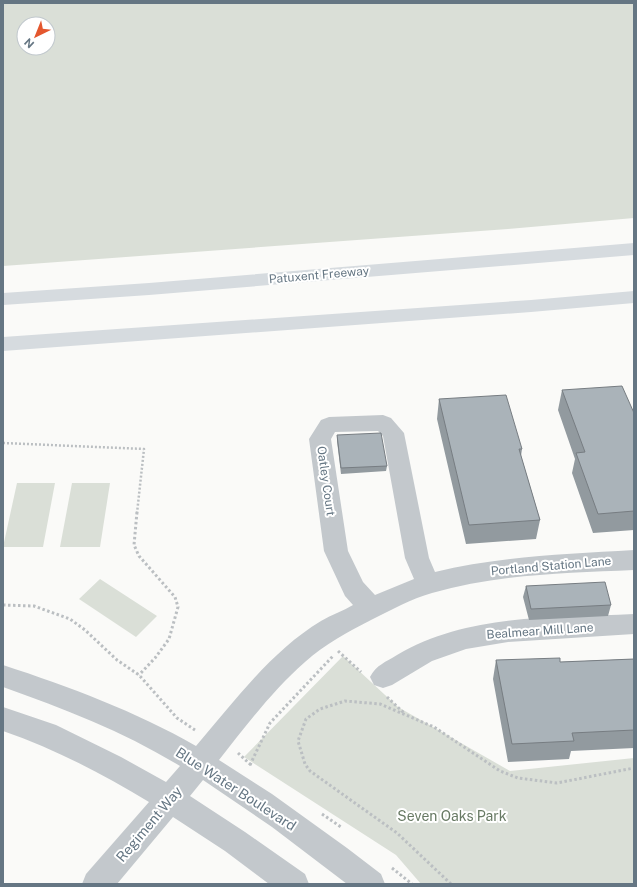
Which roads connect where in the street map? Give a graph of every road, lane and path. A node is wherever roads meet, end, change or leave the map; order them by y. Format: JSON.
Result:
{"nodes":[{"id":1,"x":634,"y":249,"type":"edge"},
{"id":2,"x":634,"y":297,"type":"edge"},
{"id":3,"x":3,"y":299,"type":"edge"},
{"id":4,"x":634,"y":303,"type":"edge"},
{"id":5,"x":531,"y":306,"type":"junction"},
{"id":6,"x":3,"y":344,"type":"edge"},
{"id":7,"x":3,"y":443,"type":"edge"},
{"id":8,"x":634,"y":560,"type":"edge"},
{"id":9,"x":428,"y":584,"type":"junction"},
{"id":10,"x":3,"y":605,"type":"edge"},
{"id":11,"x":370,"y":608,"type":"junction"},
{"id":12,"x":634,"y":624,"type":"edge"},
{"id":13,"x":139,"y":675,"type":"junction"},
{"id":14,"x":3,"y":676,"type":"edge"},
{"id":15,"x":378,"y":683,"type":"junction"},
{"id":16,"x":406,"y":715,"type":"junction"},
{"id":17,"x":3,"y":719,"type":"edge"},
{"id":18,"x":189,"y":727,"type":"dead end"},
{"id":19,"x":201,"y":763,"type":"junction"},
{"id":20,"x":250,"y":765,"type":"dead end"},
{"id":21,"x":634,"y":768,"type":"edge"},
{"id":22,"x":170,"y":799,"type":"junction"},
{"id":23,"x":97,"y":884,"type":"edge"},
{"id":24,"x":294,"y":884,"type":"edge"},
{"id":25,"x":370,"y":884,"type":"edge"},
{"id":26,"x":451,"y":884,"type":"edge"}],
"edges":[{"from":1,"to":3,"type":"highway","name":"Patuxent Freeway"},
{"from":2,"to":5,"type":"highway"},
{"from":4,"to":5,"type":"highway"},
{"from":5,"to":6,"type":"highway"},
{"from":7,"to":13,"type":"path"},
{"from":8,"to":9,"type":"street","name":"Portland Station Lane"},
{"from":9,"to":11,"type":"street","name":"Portland Station Lane"},
{"from":9,"to":11,"type":"street","name":"Oatley Court"},
{"from":10,"to":13,"type":"path"},
{"from":11,"to":19,"type":"street","name":"Portland Station Lane"},
{"from":12,"to":15,"type":"street","name":"Bealmear Mill Lane"},
{"from":13,"to":18,"type":"path"},
{"from":14,"to":19,"type":"street","name":"Blue Water Boulevard"},
{"from":15,"to":16,"type":"path"},
{"from":15,"to":20,"type":"path"},
{"from":16,"to":21,"type":"path"},
{"from":16,"to":26,"type":"path"},
{"from":17,"to":22,"type":"street"},
{"from":19,"to":22,"type":"street","name":"Regiment Way"},
{"from":19,"to":25,"type":"street","name":"Blue Water Boulevard"},
{"from":22,"to":23,"type":"street","name":"Regiment Way"},
{"from":22,"to":24,"type":"street"}]}
